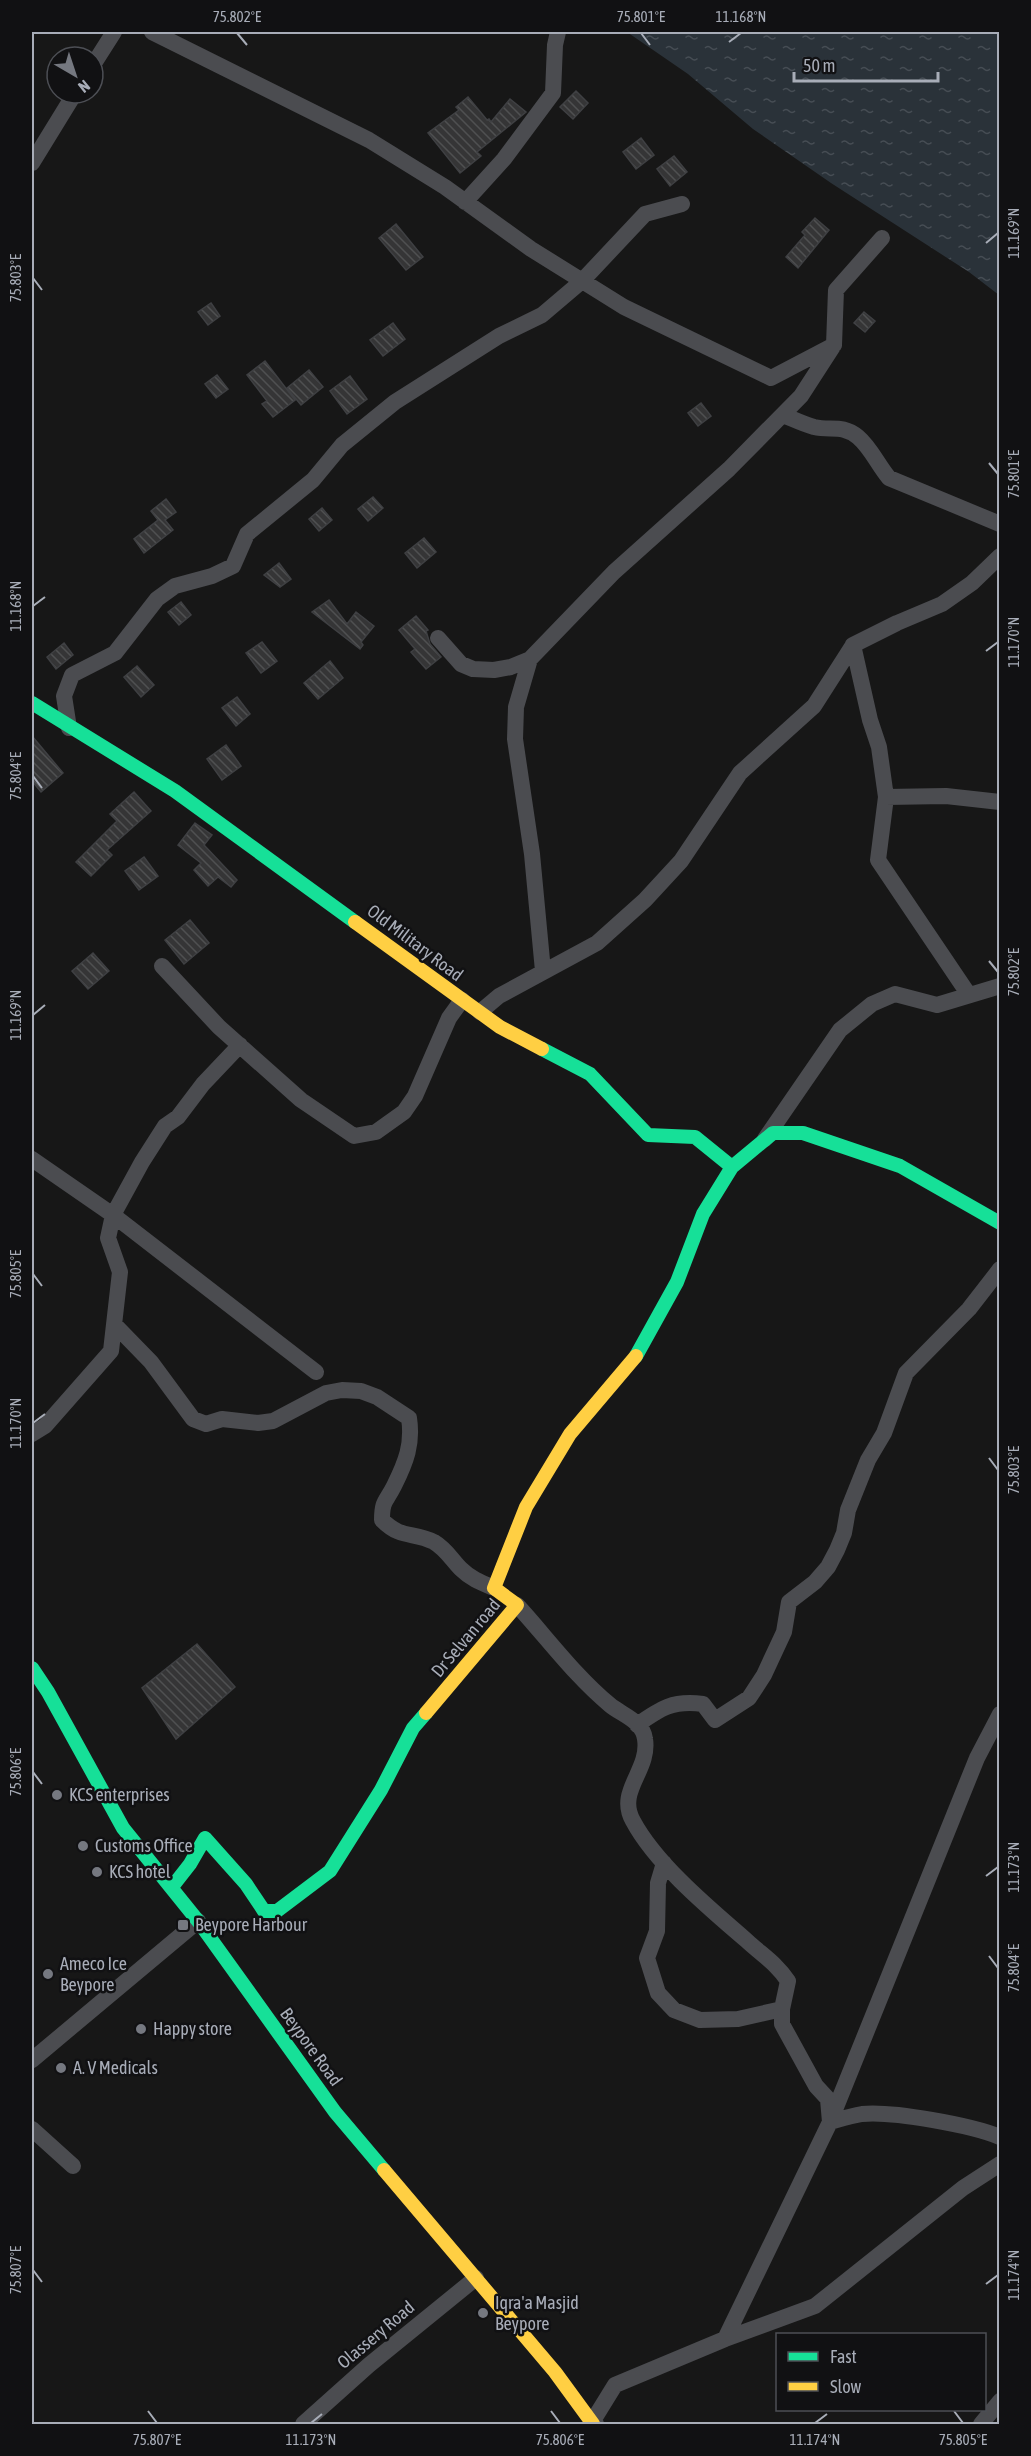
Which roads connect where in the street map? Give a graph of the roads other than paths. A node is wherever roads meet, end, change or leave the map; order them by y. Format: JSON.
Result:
{"nodes":[{"id":1,"x":114,"y":32,"type":"edge"},
{"id":2,"x":152,"y":32,"type":"edge"},
{"id":3,"x":558,"y":32,"type":"edge"},
{"id":4,"x":105,"y":46,"type":"edge"},
{"id":5,"x":68,"y":105,"type":"edge"},
{"id":6,"x":32,"y":163,"type":"edge"},
{"id":7,"x":465,"y":202,"type":"junction"},
{"id":8,"x":682,"y":204,"type":"dead end"},
{"id":9,"x":882,"y":238,"type":"dead end"},
{"id":10,"x":582,"y":281,"type":"junction"},
{"id":11,"x":834,"y":345,"type":"junction"},
{"id":12,"x":783,"y":415,"type":"junction"},
{"id":13,"x":999,"y":524,"type":"edge"},
{"id":14,"x":999,"y":556,"type":"edge"},
{"id":15,"x":438,"y":638,"type":"dead end"},
{"id":16,"x":853,"y":645,"type":"junction"},
{"id":17,"x":530,"y":659,"type":"junction"},
{"id":18,"x":32,"y":703,"type":"edge"},
{"id":19,"x":69,"y":728,"type":"junction"},
{"id":20,"x":886,"y":797,"type":"junction"},
{"id":21,"x":999,"y":802,"type":"edge"},
{"id":22,"x":162,"y":966,"type":"dead end"},
{"id":23,"x":543,"y":971,"type":"junction"},
{"id":24,"x":999,"y":986,"type":"edge"},
{"id":25,"x":969,"y":995,"type":"junction"},
{"id":26,"x":462,"y":1000,"type":"junction"},
{"id":27,"x":480,"y":1012,"type":"junction"},
{"id":28,"x":240,"y":1045,"type":"junction"},
{"id":29,"x":769,"y":1137,"type":"junction"},
{"id":30,"x":32,"y":1159,"type":"edge"},
{"id":31,"x":732,"y":1167,"type":"junction"},
{"id":32,"x":113,"y":1215,"type":"junction"},
{"id":33,"x":999,"y":1223,"type":"edge"},
{"id":34,"x":999,"y":1269,"type":"edge"},
{"id":35,"x":115,"y":1325,"type":"junction"},
{"id":36,"x":316,"y":1372,"type":"dead end"},
{"id":37,"x":36,"y":1427,"type":"edge"},
{"id":38,"x":494,"y":1587,"type":"junction"},
{"id":39,"x":517,"y":1605,"type":"junction"},
{"id":40,"x":32,"y":1668,"type":"edge"},
{"id":41,"x":999,"y":1714,"type":"edge"},
{"id":42,"x":638,"y":1725,"type":"junction"},
{"id":43,"x":664,"y":1863,"type":"junction"},
{"id":44,"x":172,"y":1887,"type":"junction"},
{"id":45,"x":198,"y":1921,"type":"junction"},
{"id":46,"x":782,"y":2009,"type":"junction"},
{"id":47,"x":32,"y":2060,"type":"edge"},
{"id":48,"x":830,"y":2122,"type":"junction"},
{"id":49,"x":32,"y":2128,"type":"edge"},
{"id":50,"x":999,"y":2137,"type":"edge"},
{"id":51,"x":999,"y":2164,"type":"edge"},
{"id":52,"x":73,"y":2166,"type":"dead end"},
{"id":53,"x":476,"y":2278,"type":"junction"},
{"id":54,"x":725,"y":2339,"type":"junction"},
{"id":55,"x":999,"y":2401,"type":"edge"},
{"id":56,"x":303,"y":2424,"type":"edge"},
{"id":57,"x":595,"y":2424,"type":"edge"},
{"id":58,"x":981,"y":2424,"type":"edge"}],
"edges":[{"from":1,"to":4,"type":"street"},
{"from":2,"to":7,"type":"street"},
{"from":3,"to":7,"type":"street"},
{"from":5,"to":6,"type":"street"},
{"from":7,"to":10,"type":"street"},
{"from":8,"to":10,"type":"street"},
{"from":9,"to":11,"type":"street"},
{"from":10,"to":11,"type":"street"},
{"from":10,"to":19,"type":"street"},
{"from":11,"to":12,"type":"street"},
{"from":12,"to":13,"type":"street"},
{"from":12,"to":17,"type":"street"},
{"from":14,"to":16,"type":"street"},
{"from":15,"to":17,"type":"street"},
{"from":16,"to":20,"type":"street"},
{"from":16,"to":23,"type":"street"},
{"from":17,"to":23,"type":"street"},
{"from":18,"to":19,"type":"main road","name":"Old Military Road"},
{"from":19,"to":26,"type":"main road","name":"Old Military Road"},
{"from":20,"to":21,"type":"street"},
{"from":20,"to":25,"type":"street"},
{"from":22,"to":28,"type":"street"},
{"from":23,"to":27,"type":"street"},
{"from":24,"to":25,"type":"street"},
{"from":25,"to":29,"type":"street"},
{"from":26,"to":27,"type":"main road","name":"Old Military Road"},
{"from":26,"to":28,"type":"street"},
{"from":27,"to":31,"type":"main road","name":"Old Military Road"},
{"from":28,"to":32,"type":"street"},
{"from":29,"to":31,"type":"main road"},
{"from":29,"to":33,"type":"main road"},
{"from":30,"to":32,"type":"street"},
{"from":31,"to":38,"type":"main road","name":"Dr Selvan road"},
{"from":32,"to":35,"type":"street"},
{"from":32,"to":36,"type":"street"},
{"from":34,"to":42,"type":"street"},
{"from":35,"to":37,"type":"street"},
{"from":35,"to":38,"type":"street"},
{"from":38,"to":39,"type":"main road","name":"Dr Selvan road"},
{"from":39,"to":42,"type":"street"},
{"from":39,"to":44,"type":"main road","name":"Dr Selvan road"},
{"from":40,"to":44,"type":"main road","name":"Beypore Road"},
{"from":41,"to":48,"type":"street"},
{"from":42,"to":43,"type":"street"},
{"from":43,"to":46,"type":"street"},
{"from":43,"to":46,"type":"street"},
{"from":44,"to":45,"type":"main road","name":"Beypore Road"},
{"from":45,"to":47,"type":"street"},
{"from":45,"to":53,"type":"main road","name":"Beypore Road"},
{"from":46,"to":48,"type":"street"},
{"from":48,"to":50,"type":"street"},
{"from":48,"to":54,"type":"street"},
{"from":49,"to":52,"type":"street"},
{"from":51,"to":54,"type":"street"},
{"from":53,"to":56,"type":"street","name":"Olassery Road"},
{"from":53,"to":57,"type":"main road","name":"Beypore Road"},
{"from":54,"to":57,"type":"street"},
{"from":55,"to":58,"type":"street"}]}
